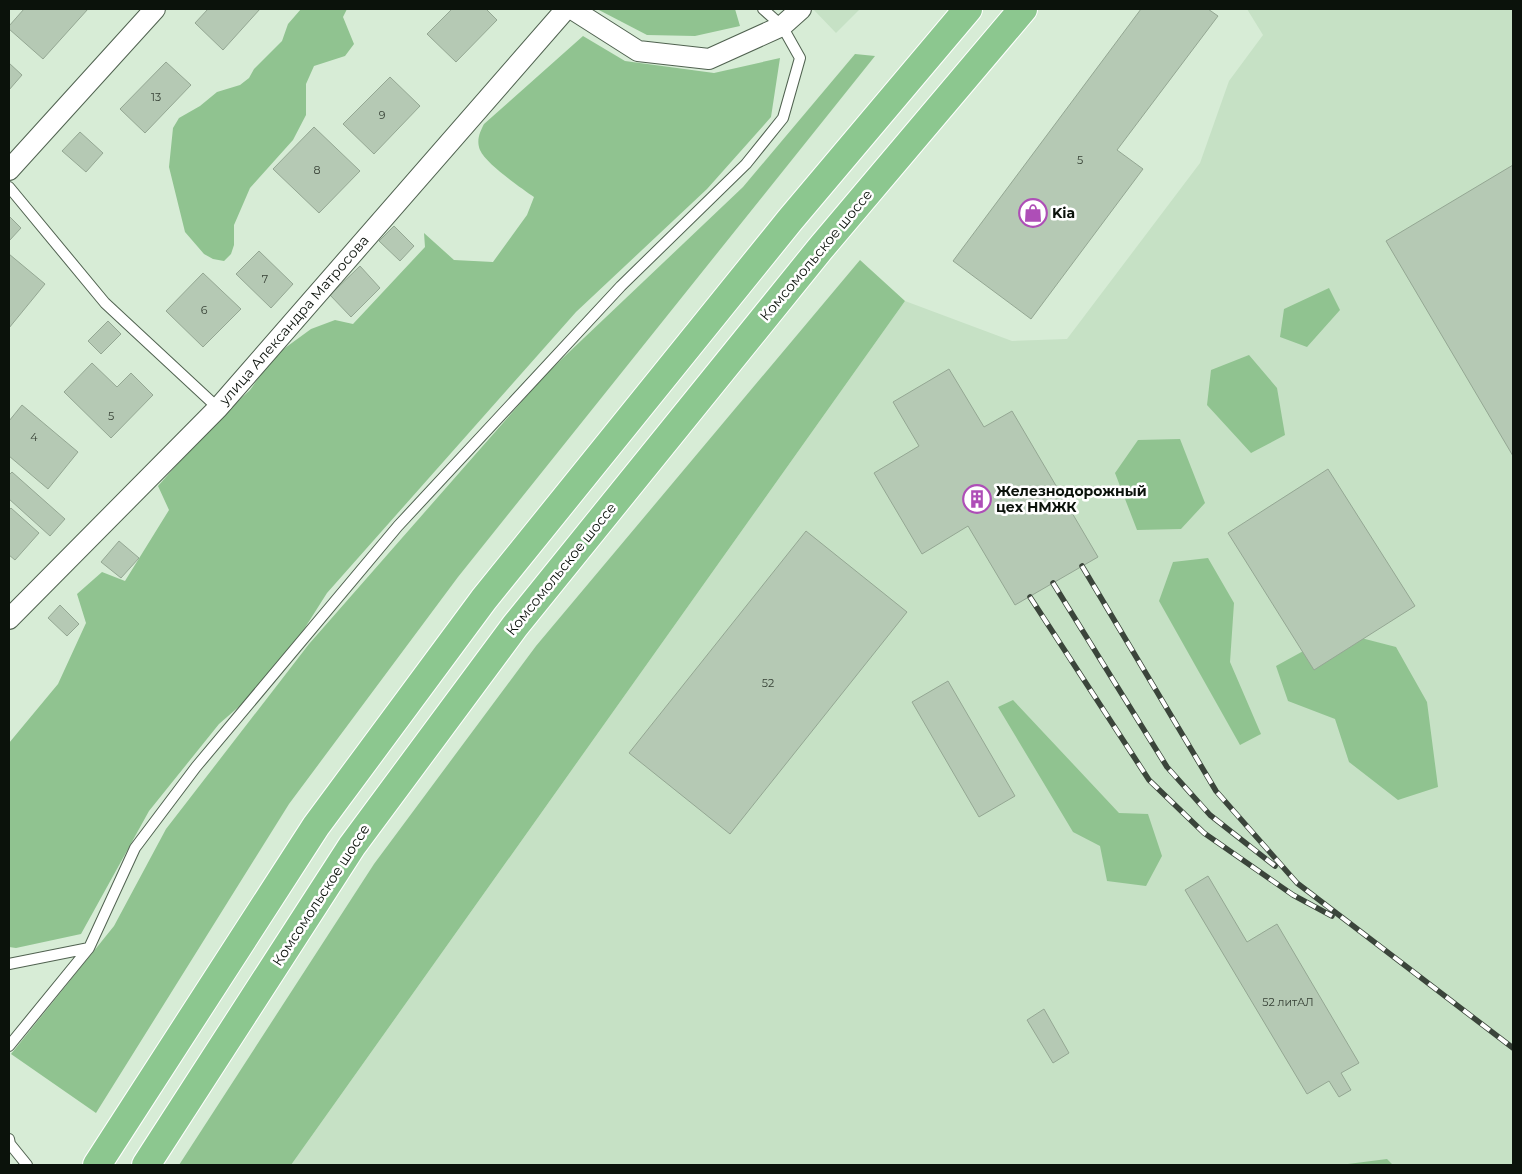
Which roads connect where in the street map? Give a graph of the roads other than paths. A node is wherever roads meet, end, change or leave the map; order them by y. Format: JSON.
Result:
{"nodes":[{"id":1,"x":155,"y":9,"type":"edge"},
{"id":2,"x":566,"y":9,"type":"edge"},
{"id":3,"x":572,"y":9,"type":"edge"},
{"id":4,"x":763,"y":9,"type":"edge"},
{"id":5,"x":802,"y":9,"type":"edge"},
{"id":6,"x":968,"y":9,"type":"edge"},
{"id":7,"x":1023,"y":9,"type":"edge"},
{"id":8,"x":782,"y":26,"type":"junction"},
{"id":9,"x":9,"y":170,"type":"edge"},
{"id":10,"x":9,"y":187,"type":"edge"},
{"id":11,"x":218,"y":408,"type":"junction"},
{"id":12,"x":9,"y":619,"type":"edge"},
{"id":13,"x":89,"y":948,"type":"junction"},
{"id":14,"x":9,"y":964,"type":"edge"},
{"id":15,"x":9,"y":1046,"type":"edge"},
{"id":16,"x":9,"y":1139,"type":"edge"},
{"id":17,"x":27,"y":1165,"type":"edge"},
{"id":18,"x":96,"y":1165,"type":"edge"},
{"id":19,"x":146,"y":1165,"type":"edge"}],
"edges":[{"from":1,"to":9,"type":"street"},
{"from":2,"to":11,"type":"street","name":"улица Александра Матросова"},
{"from":3,"to":8,"type":"street"},
{"from":4,"to":8,"type":"lane"},
{"from":5,"to":8,"type":"street"},
{"from":6,"to":18,"type":"main road"},
{"from":7,"to":19,"type":"main road","name":"Комсомольское шоссе"},
{"from":8,"to":13,"type":"lane"},
{"from":10,"to":11,"type":"lane"},
{"from":11,"to":12,"type":"street","name":"улица Александра Матросова"},
{"from":13,"to":14,"type":"lane"},
{"from":13,"to":15,"type":"lane"},
{"from":16,"to":17,"type":"lane"}]}
